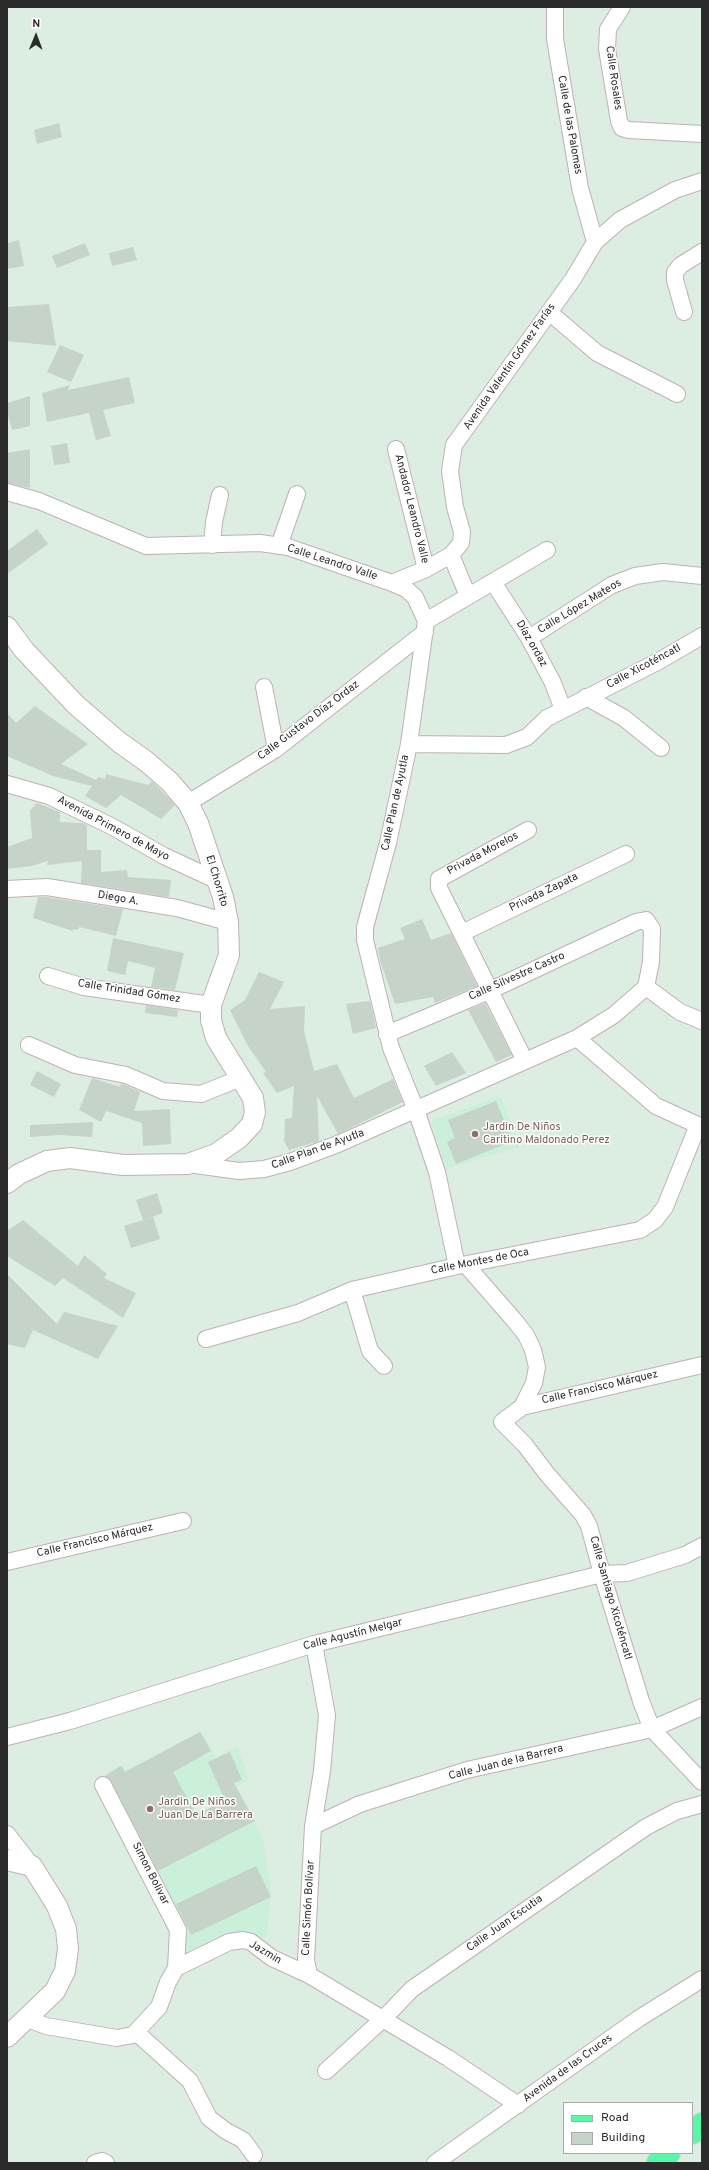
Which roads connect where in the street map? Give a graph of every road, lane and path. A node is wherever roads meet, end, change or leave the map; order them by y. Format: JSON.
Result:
{"nodes":[{"id":1,"x":555,"y":7,"type":"edge"},
{"id":2,"x":622,"y":7,"type":"edge"},
{"id":3,"x":702,"y":134,"type":"edge"},
{"id":4,"x":702,"y":181,"type":"edge"},
{"id":5,"x":595,"y":242,"type":"junction"},
{"id":6,"x":702,"y":252,"type":"edge"},
{"id":7,"x":549,"y":312,"type":"junction"},
{"id":8,"x":684,"y":312,"type":"dead end"},
{"id":9,"x":677,"y":394,"type":"dead end"},
{"id":10,"x":396,"y":449,"type":"dead end"},
{"id":11,"x":7,"y":492,"type":"edge"},
{"id":12,"x":298,"y":494,"type":"dead end"},
{"id":13,"x":220,"y":495,"type":"dead end"},
{"id":14,"x":212,"y":545,"type":"junction"},
{"id":15,"x":279,"y":546,"type":"junction"},
{"id":16,"x":547,"y":550,"type":"dead end"},
{"id":17,"x":451,"y":555,"type":"junction"},
{"id":18,"x":426,"y":569,"type":"junction"},
{"id":19,"x":702,"y":576,"type":"edge"},
{"id":20,"x":493,"y":582,"type":"junction"},
{"id":21,"x":392,"y":583,"type":"junction"},
{"id":22,"x":468,"y":596,"type":"junction"},
{"id":23,"x":7,"y":627,"type":"edge"},
{"id":24,"x":425,"y":627,"type":"junction"},
{"id":25,"x":702,"y":636,"type":"edge"},
{"id":26,"x":529,"y":638,"type":"junction"},
{"id":27,"x":264,"y":687,"type":"dead end"},
{"id":28,"x":586,"y":697,"type":"junction"},
{"id":29,"x":563,"y":709,"type":"junction"},
{"id":30,"x":409,"y":744,"type":"junction"},
{"id":31,"x":661,"y":748,"type":"dead end"},
{"id":32,"x":276,"y":749,"type":"junction"},
{"id":33,"x":7,"y":784,"type":"edge"},
{"id":34,"x":188,"y":803,"type":"junction"},
{"id":35,"x":528,"y":830,"type":"dead end"},
{"id":36,"x":626,"y":854,"type":"dead end"},
{"id":37,"x":216,"y":880,"type":"junction"},
{"id":38,"x":7,"y":889,"type":"edge"},
{"id":39,"x":228,"y":922,"type":"junction"},
{"id":40,"x":462,"y":933,"type":"junction"},
{"id":41,"x":48,"y":976,"type":"dead end"},
{"id":42,"x":646,"y":987,"type":"junction"},
{"id":43,"x":489,"y":991,"type":"junction"},
{"id":44,"x":211,"y":1005,"type":"junction"},
{"id":45,"x":702,"y":1021,"type":"edge"},
{"id":46,"x":387,"y":1034,"type":"junction"},
{"id":47,"x":577,"y":1038,"type":"junction"},
{"id":48,"x":29,"y":1045,"type":"dead end"},
{"id":49,"x":525,"y":1061,"type":"junction"},
{"id":50,"x":241,"y":1078,"type":"junction"},
{"id":51,"x":416,"y":1110,"type":"junction"},
{"id":52,"x":700,"y":1126,"type":"edge"},
{"id":53,"x":188,"y":1164,"type":"junction"},
{"id":54,"x":7,"y":1183,"type":"edge"},
{"id":55,"x":462,"y":1266,"type":"junction"},
{"id":56,"x":352,"y":1290,"type":"junction"},
{"id":57,"x":206,"y":1339,"type":"dead end"},
{"id":58,"x":702,"y":1364,"type":"edge"},
{"id":59,"x":384,"y":1366,"type":"dead end"},
{"id":60,"x":522,"y":1407,"type":"junction"},
{"id":61,"x":502,"y":1422,"type":"joint"},
{"id":62,"x":183,"y":1521,"type":"dead end"},
{"id":63,"x":702,"y":1546,"type":"edge"},
{"id":64,"x":7,"y":1562,"type":"edge"},
{"id":65,"x":602,"y":1574,"type":"junction"},
{"id":66,"x":314,"y":1644,"type":"junction"},
{"id":67,"x":702,"y":1707,"type":"edge"},
{"id":68,"x":652,"y":1729,"type":"junction"},
{"id":69,"x":7,"y":1737,"type":"edge"},
{"id":70,"x":702,"y":1782,"type":"edge"},
{"id":71,"x":103,"y":1785,"type":"dead end"},
{"id":72,"x":702,"y":1804,"type":"edge"},
{"id":73,"x":313,"y":1826,"type":"junction"},
{"id":74,"x":7,"y":1834,"type":"edge"},
{"id":75,"x":7,"y":1860,"type":"edge"},
{"id":76,"x":32,"y":1866,"type":"junction"},
{"id":77,"x":176,"y":1968,"type":"junction"},
{"id":78,"x":309,"y":1975,"type":"junction"},
{"id":79,"x":702,"y":1979,"type":"edge"},
{"id":80,"x":26,"y":2018,"type":"junction"},
{"id":81,"x":383,"y":2019,"type":"junction"},
{"id":82,"x":136,"y":2032,"type":"junction"},
{"id":83,"x":7,"y":2037,"type":"edge"},
{"id":84,"x":326,"y":2071,"type":"dead end"},
{"id":85,"x":518,"y":2105,"type":"junction"},
{"id":86,"x":702,"y":2124,"type":"edge"},
{"id":87,"x":693,"y":2132,"type":"edge"},
{"id":88,"x":254,"y":2154,"type":"dead end"},
{"id":89,"x":668,"y":2154,"type":"edge"},
{"id":90,"x":436,"y":2163,"type":"edge"},
{"id":91,"x":658,"y":2163,"type":"edge"}],
"edges":[{"from":1,"to":5,"type":"street","name":"Calle de las Palomas"},
{"from":2,"to":3,"type":"street","name":"Calle Rosales"},
{"from":4,"to":5,"type":"street","name":"Avenida Valentin Gómez Farías"},
{"from":5,"to":7,"type":"street","name":"Avenida Valentin Gómez Farías"},
{"from":6,"to":8,"type":"street"},
{"from":7,"to":9,"type":"street"},
{"from":7,"to":17,"type":"street","name":"Avenida Valentin Gómez Farías"},
{"from":10,"to":18,"type":"street","name":"Andador Leandro Valle"},
{"from":11,"to":14,"type":"street","name":"Calle Leandro Valle"},
{"from":12,"to":15,"type":"street"},
{"from":13,"to":14,"type":"street"},
{"from":14,"to":15,"type":"street","name":"Calle Leandro Valle"},
{"from":15,"to":21,"type":"street","name":"Calle Leandro Valle"},
{"from":16,"to":20,"type":"street","name":"Calle Gustavo Díaz Ordaz"},
{"from":17,"to":18,"type":"street","name":"Avenida Valentin Gómez Farías"},
{"from":17,"to":22,"type":"street"},
{"from":18,"to":21,"type":"street","name":"Avenida Valentin Gómez Farías"},
{"from":19,"to":26,"type":"street","name":"Calle López Mateos"},
{"from":20,"to":22,"type":"street","name":"Calle Gustavo Díaz Ordaz"},
{"from":20,"to":26,"type":"street","name":"Díaz ordaz"},
{"from":21,"to":24,"type":"street","name":"Calle Leandro Valle"},
{"from":22,"to":24,"type":"street","name":"Calle Gustavo Díaz Ordaz"},
{"from":23,"to":34,"type":"street","name":"El Chorrito"},
{"from":24,"to":30,"type":"street"},
{"from":24,"to":32,"type":"street","name":"Calle Gustavo Díaz Ordaz"},
{"from":25,"to":28,"type":"street","name":"Calle Xicoténcatl"},
{"from":26,"to":29,"type":"street","name":"Díaz ordaz"},
{"from":27,"to":32,"type":"street"},
{"from":28,"to":29,"type":"street","name":"Calle Plan de Ayutla"},
{"from":28,"to":31,"type":"street"},
{"from":29,"to":30,"type":"street","name":"Calle Plan de Ayutla"},
{"from":30,"to":46,"type":"street","name":"Calle Plan de Ayutla"},
{"from":32,"to":34,"type":"street","name":"Calle Gustavo Díaz Ordaz"},
{"from":33,"to":37,"type":"street","name":"Avenida Primero de Mayo"},
{"from":34,"to":37,"type":"street","name":"El Chorrito"},
{"from":35,"to":40,"type":"street","name":"Privada Morelos"},
{"from":36,"to":40,"type":"street","name":"Privada Zapata"},
{"from":37,"to":39,"type":"street","name":"El Chorrito"},
{"from":38,"to":39,"type":"street","name":"Diego A."},
{"from":39,"to":44,"type":"street","name":"El Chorrito"},
{"from":40,"to":43,"type":"street"},
{"from":41,"to":44,"type":"street","name":"Calle Trinidad Gómez"},
{"from":42,"to":43,"type":"street","name":"Calle Silvestre Castro"},
{"from":42,"to":45,"type":"street"},
{"from":42,"to":47,"type":"street","name":"Calle Plan de Ayutla"},
{"from":43,"to":46,"type":"street","name":"Calle Silvestre Castro"},
{"from":43,"to":49,"type":"street"},
{"from":44,"to":50,"type":"street","name":"El Chorrito"},
{"from":46,"to":51,"type":"street","name":"Calle Plan de Ayutla"},
{"from":47,"to":49,"type":"street","name":"Calle Plan de Ayutla"},
{"from":47,"to":52,"type":"street"},
{"from":48,"to":50,"type":"street"},
{"from":49,"to":51,"type":"street","name":"Calle Plan de Ayutla"},
{"from":50,"to":53,"type":"street","name":"El Chorrito"},
{"from":51,"to":53,"type":"street","name":"Calle Plan de Ayutla"},
{"from":51,"to":55,"type":"street","name":"Calle Plan de Ayutla"},
{"from":52,"to":55,"type":"street","name":"Calle Montes de Oca"},
{"from":53,"to":54,"type":"street","name":"Calle Plan de Ayutla"},
{"from":55,"to":56,"type":"street","name":"Calle Montes de Oca"},
{"from":55,"to":60,"type":"street","name":"Calle Plan de Ayutla"},
{"from":56,"to":57,"type":"street","name":"Calle Montes de Oca"},
{"from":56,"to":59,"type":"street"},
{"from":58,"to":60,"type":"street","name":"Calle Francisco Márquez"},
{"from":60,"to":61,"type":"street","name":"Calle Francisco Márquez"},
{"from":61,"to":65,"type":"street","name":"Calle Santiago Xicoténcatl"},
{"from":62,"to":64,"type":"street","name":"Calle Francisco Márquez"},
{"from":63,"to":65,"type":"street","name":"Calle Agustín Melgar"},
{"from":65,"to":66,"type":"street","name":"Calle Agustín Melgar"},
{"from":65,"to":68,"type":"street","name":"Calle Santiago Xicoténcatl"},
{"from":66,"to":69,"type":"street","name":"Calle Agustín Melgar"},
{"from":66,"to":73,"type":"street","name":"Calle Simón Bolívar"},
{"from":67,"to":68,"type":"street","name":"Calle Juan de la Barrera"},
{"from":68,"to":70,"type":"street","name":"Calle Santiago Xicoténcatl"},
{"from":68,"to":73,"type":"street","name":"Calle Juan de la Barrera"},
{"from":71,"to":77,"type":"street","name":"Simon Bolivar"},
{"from":72,"to":81,"type":"street","name":"Calle Juan Escutia"},
{"from":73,"to":78,"type":"street","name":"Calle Simón Bolívar"},
{"from":74,"to":76,"type":"street"},
{"from":75,"to":76,"type":"street"},
{"from":76,"to":80,"type":"street"},
{"from":77,"to":78,"type":"street","name":"Jazmin"},
{"from":77,"to":82,"type":"street"},
{"from":78,"to":81,"type":"street"},
{"from":79,"to":85,"type":"street","name":"Avenida de las Cruces"},
{"from":80,"to":82,"type":"street"},
{"from":80,"to":83,"type":"street"},
{"from":81,"to":84,"type":"street","name":"Calle Juan Escutia"},
{"from":81,"to":85,"type":"street"},
{"from":82,"to":88,"type":"street"},
{"from":85,"to":90,"type":"street","name":"Avenida de las Cruces"},
{"from":86,"to":87,"type":"main road"},
{"from":89,"to":91,"type":"main road"}]}
